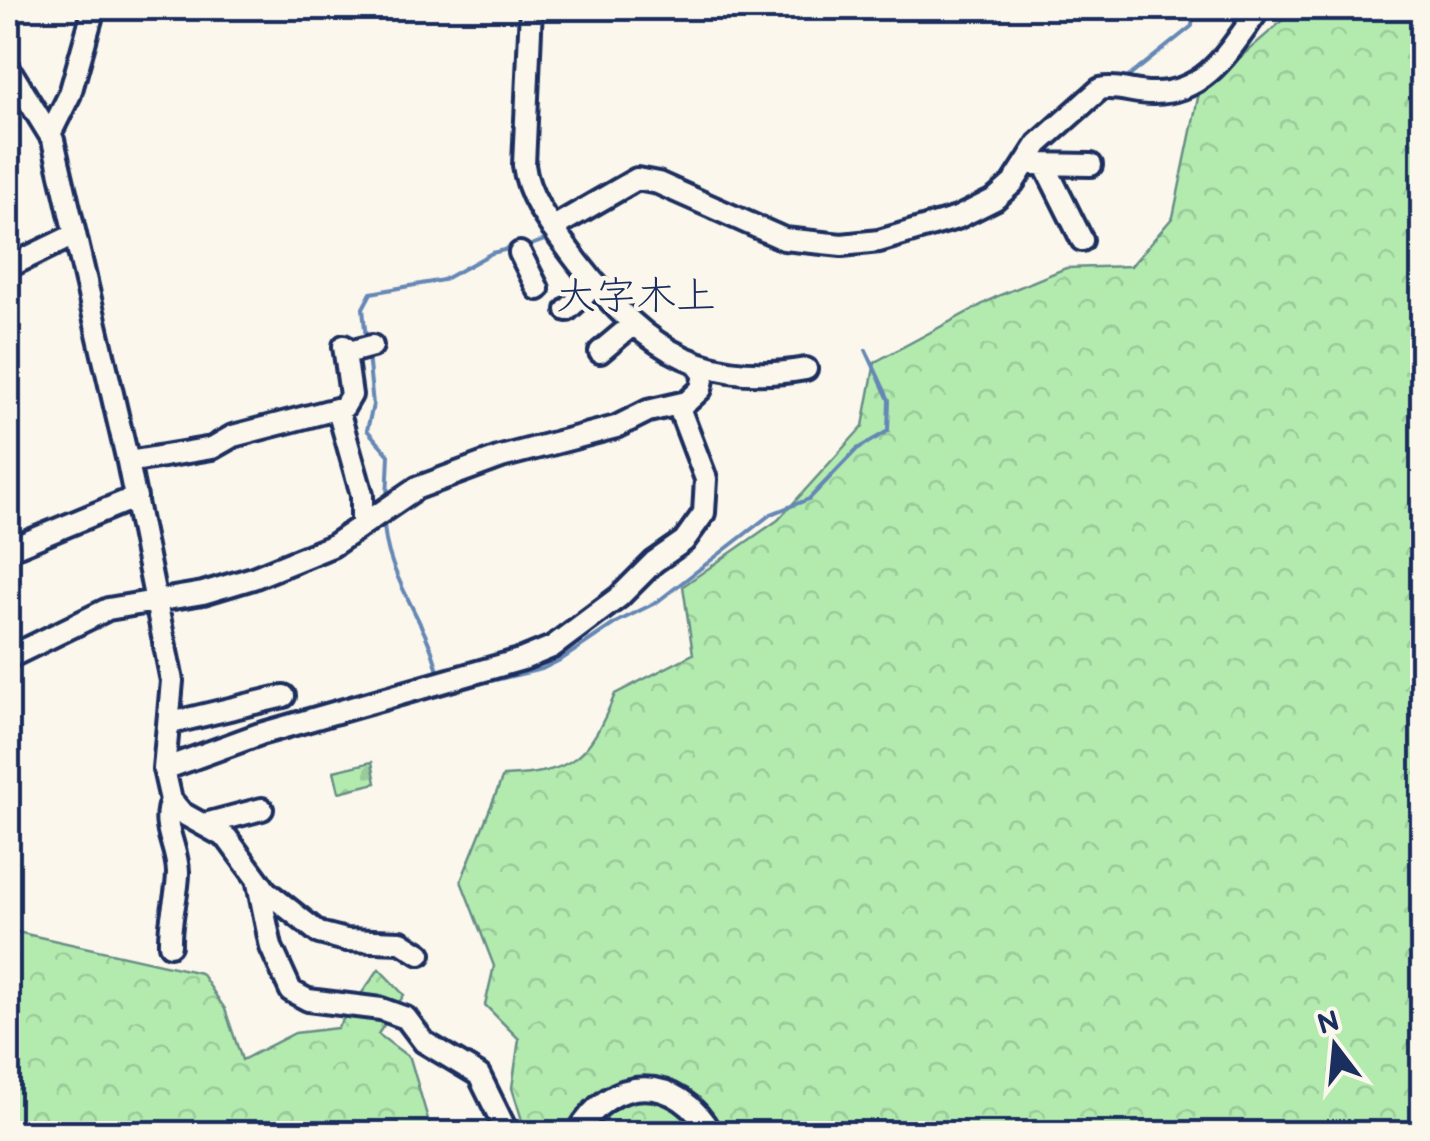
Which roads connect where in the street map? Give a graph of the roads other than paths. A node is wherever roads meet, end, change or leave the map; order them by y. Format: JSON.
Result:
{"nodes":[{"id":1,"x":94,"y":8,"type":"edge"},
{"id":2,"x":531,"y":8,"type":"edge"},
{"id":3,"x":1260,"y":8,"type":"edge"},
{"id":4,"x":8,"y":67,"type":"edge"},
{"id":5,"x":50,"y":134,"type":"junction"},
{"id":6,"x":1036,"y":164,"type":"junction"},
{"id":7,"x":1091,"y":165,"type":"dead end"},
{"id":8,"x":552,"y":228,"type":"junction"},
{"id":9,"x":74,"y":234,"type":"junction"},
{"id":10,"x":1082,"y":240,"type":"dead end"},
{"id":11,"x":520,"y":253,"type":"dead end"},
{"id":12,"x":8,"y":267,"type":"edge"},
{"id":13,"x":596,"y":284,"type":"junction"},
{"id":14,"x":538,"y":289,"type":"dead end"},
{"id":15,"x":567,"y":310,"type":"dead end"},
{"id":16,"x":631,"y":326,"type":"junction"},
{"id":17,"x":372,"y":346,"type":"dead end"},
{"id":18,"x":600,"y":352,"type":"dead end"},
{"id":19,"x":698,"y":366,"type":"junction"},
{"id":20,"x":806,"y":370,"type":"dead end"},
{"id":21,"x":678,"y":405,"type":"junction"},
{"id":22,"x":338,"y":410,"type":"junction"},
{"id":23,"x":128,"y":462,"type":"junction"},
{"id":24,"x":136,"y":497,"type":"junction"},
{"id":25,"x":362,"y":524,"type":"junction"},
{"id":26,"x":8,"y":550,"type":"edge"},
{"id":27,"x":156,"y":600,"type":"junction"},
{"id":28,"x":8,"y":658,"type":"edge"},
{"id":29,"x":284,"y":696,"type":"dead end"},
{"id":30,"x":222,"y":710,"type":"junction"},
{"id":31,"x":171,"y":723,"type":"junction"},
{"id":32,"x":228,"y":744,"type":"junction"},
{"id":33,"x":164,"y":769,"type":"junction"},
{"id":34,"x":171,"y":800,"type":"junction"},
{"id":35,"x":262,"y":810,"type":"dead end"},
{"id":36,"x":204,"y":824,"type":"junction"},
{"id":37,"x":258,"y":882,"type":"junction"},
{"id":38,"x":170,"y":945,"type":"dead end"},
{"id":39,"x":420,"y":954,"type":"dead end"},
{"id":40,"x":508,"y":1134,"type":"edge"},
{"id":41,"x":578,"y":1134,"type":"edge"},
{"id":42,"x":711,"y":1134,"type":"edge"}],
"edges":[{"from":1,"to":5,"type":"street"},
{"from":2,"to":8,"type":"street"},
{"from":3,"to":6,"type":"street"},
{"from":4,"to":5,"type":"street"},
{"from":5,"to":9,"type":"street"},
{"from":6,"to":7,"type":"street"},
{"from":6,"to":8,"type":"street"},
{"from":6,"to":10,"type":"street"},
{"from":8,"to":13,"type":"street"},
{"from":9,"to":12,"type":"street"},
{"from":9,"to":23,"type":"street"},
{"from":11,"to":14,"type":"street"},
{"from":13,"to":15,"type":"street"},
{"from":13,"to":16,"type":"street"},
{"from":16,"to":18,"type":"street"},
{"from":16,"to":19,"type":"street"},
{"from":17,"to":22,"type":"street"},
{"from":19,"to":20,"type":"street"},
{"from":19,"to":21,"type":"street"},
{"from":21,"to":25,"type":"street"},
{"from":21,"to":32,"type":"street"},
{"from":22,"to":23,"type":"street"},
{"from":22,"to":25,"type":"street"},
{"from":23,"to":24,"type":"street"},
{"from":24,"to":26,"type":"street"},
{"from":24,"to":27,"type":"street"},
{"from":25,"to":27,"type":"street"},
{"from":27,"to":28,"type":"street"},
{"from":27,"to":31,"type":"street"},
{"from":29,"to":30,"type":"street"},
{"from":30,"to":31,"type":"street"},
{"from":30,"to":32,"type":"street"},
{"from":31,"to":33,"type":"street"},
{"from":32,"to":33,"type":"street"},
{"from":33,"to":34,"type":"street"},
{"from":34,"to":36,"type":"street"},
{"from":34,"to":38,"type":"street"},
{"from":35,"to":36,"type":"street"},
{"from":36,"to":37,"type":"street"},
{"from":37,"to":39,"type":"street"},
{"from":37,"to":40,"type":"street"},
{"from":41,"to":42,"type":"street"}]}
